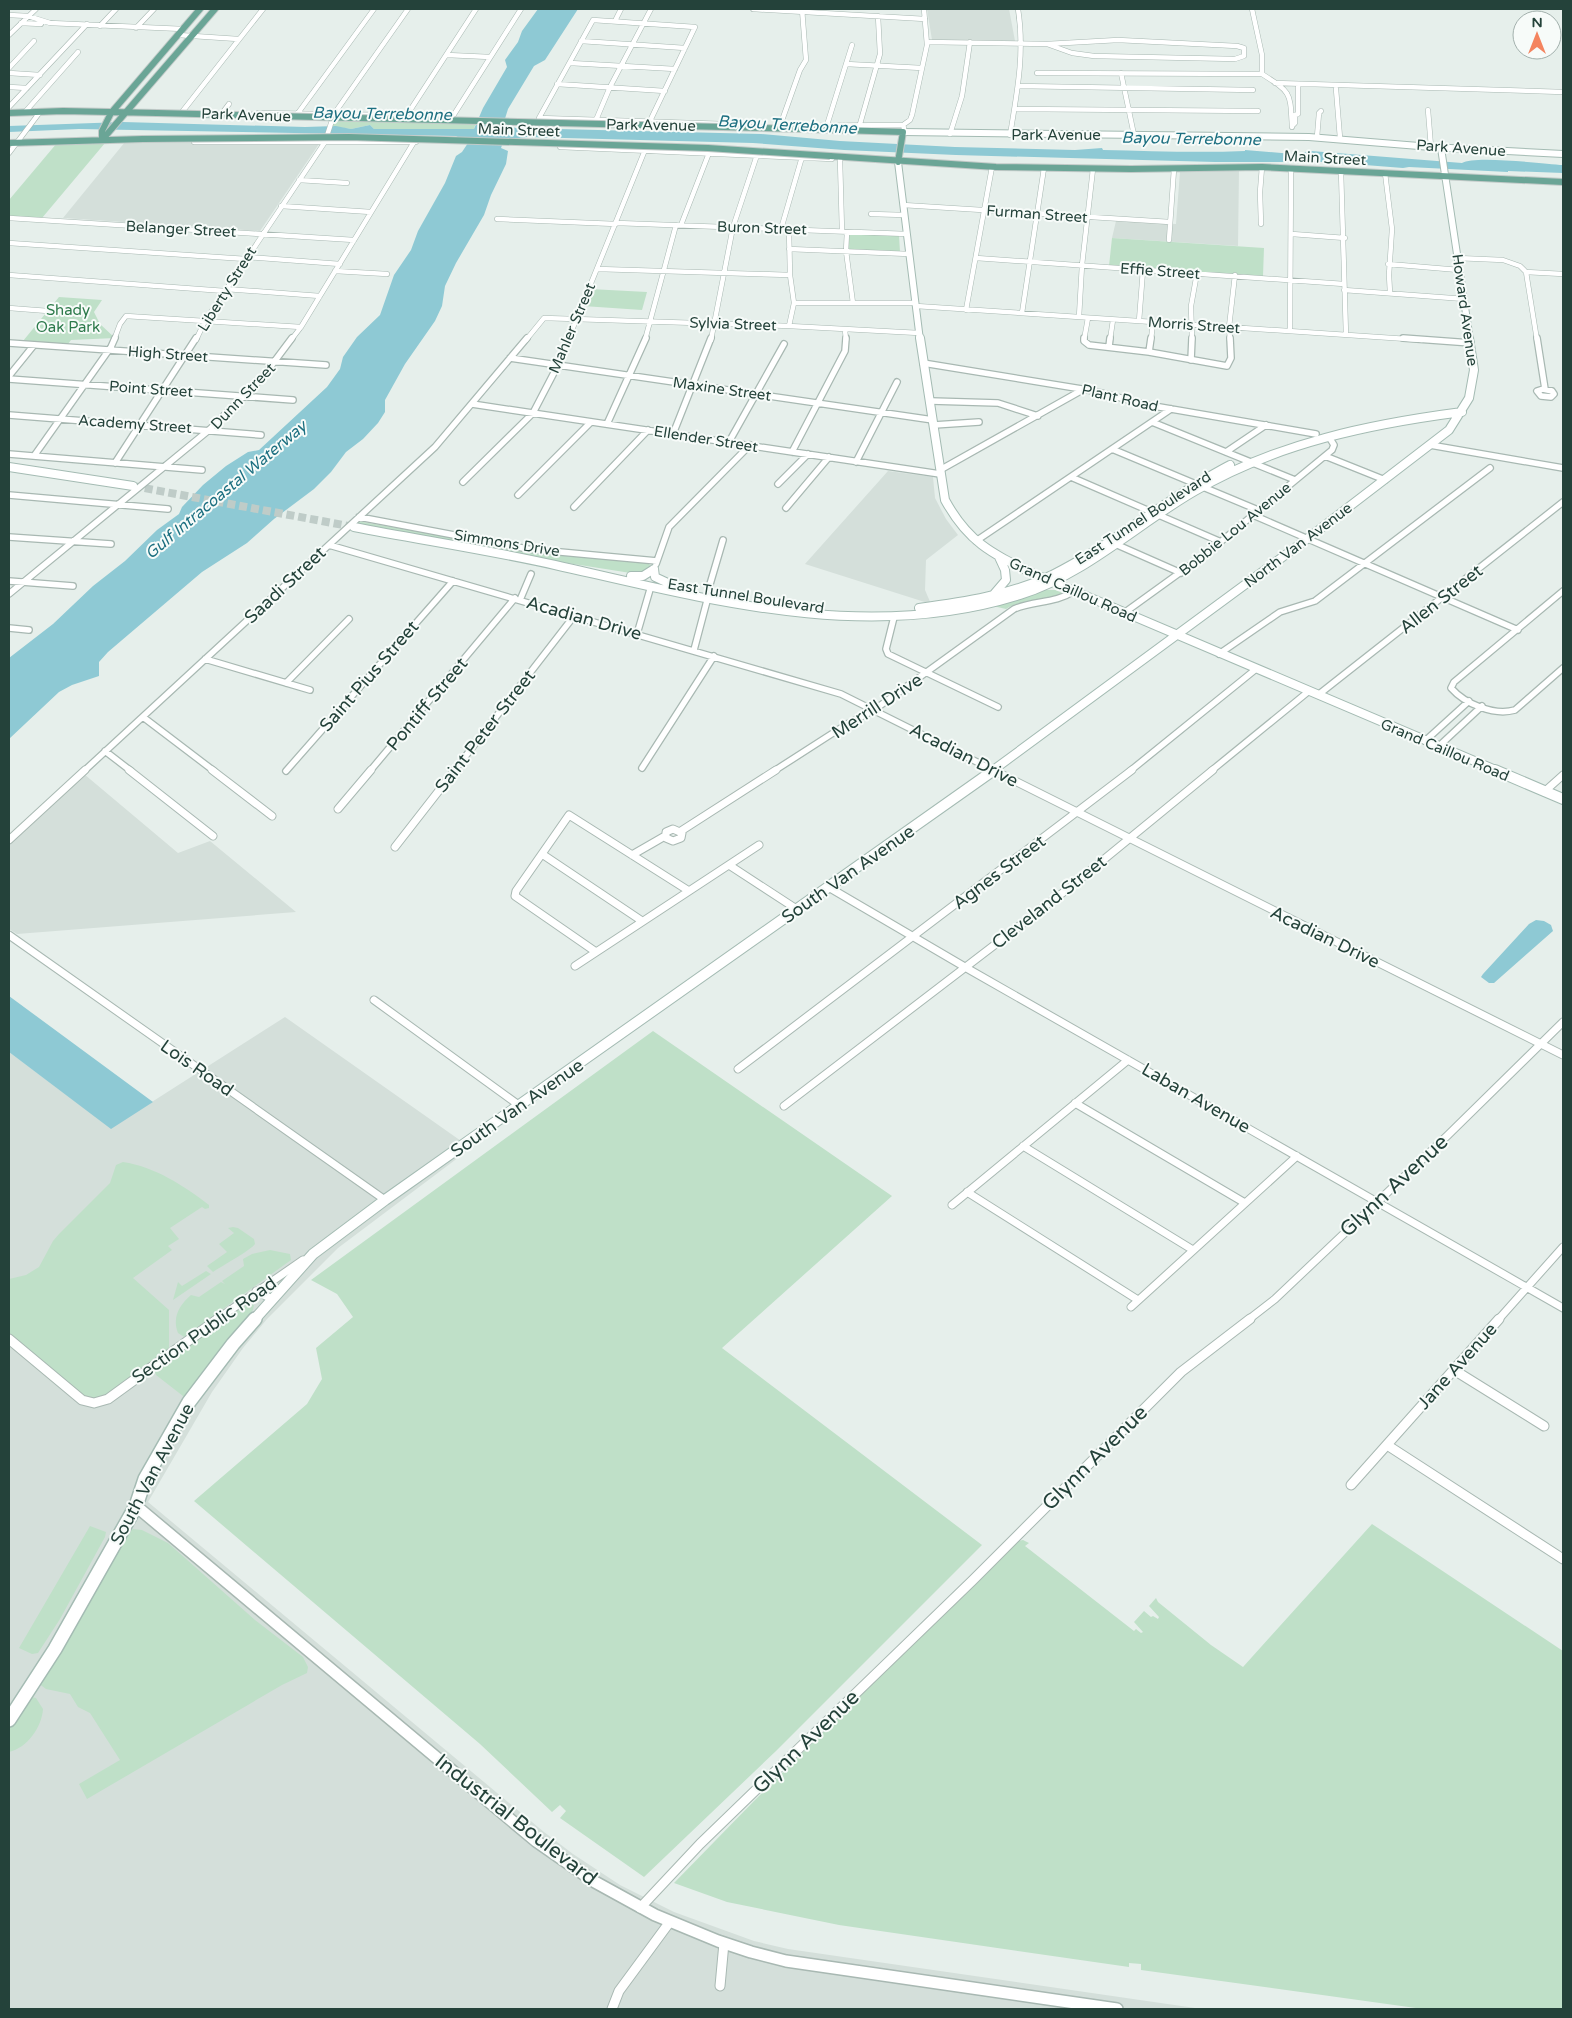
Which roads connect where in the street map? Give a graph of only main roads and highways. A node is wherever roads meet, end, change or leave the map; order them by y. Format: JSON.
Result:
{"nodes":[{"id":1,"x":200,"y":9,"type":"edge"},
{"id":2,"x":215,"y":9,"type":"edge"},
{"id":3,"x":146,"y":72,"type":"junction"},
{"id":4,"x":161,"y":73,"type":"junction"},
{"id":5,"x":9,"y":113,"type":"edge"},
{"id":6,"x":111,"y":113,"type":"junction"},
{"id":7,"x":126,"y":113,"type":"junction"},
{"id":8,"x":903,"y":132,"type":"junction"},
{"id":9,"x":102,"y":140,"type":"junction"},
{"id":10,"x":9,"y":143,"type":"edge"},
{"id":11,"x":1441,"y":148,"type":"junction"},
{"id":12,"x":1563,"y":154,"type":"edge"},
{"id":13,"x":898,"y":161,"type":"junction"},
{"id":14,"x":1446,"y":173,"type":"junction"},
{"id":15,"x":1563,"y":182,"type":"edge"},
{"id":16,"x":1463,"y":409,"type":"junction"},
{"id":17,"x":1420,"y":453,"type":"joint"},
{"id":18,"x":9,"y":467,"type":"edge"},
{"id":19,"x":9,"y":473,"type":"edge"},
{"id":20,"x":59,"y":474,"type":"junction"},
{"id":21,"x":133,"y":486,"type":"tunnel mouth"},
{"id":22,"x":354,"y":528,"type":"tunnel mouth"},
{"id":23,"x":998,"y":557,"type":"junction"},
{"id":24,"x":554,"y":565,"type":"junction"},
{"id":25,"x":631,"y":576,"type":"junction"},
{"id":26,"x":1044,"y":578,"type":"junction"},
{"id":27,"x":1054,"y":582,"type":"junction"},
{"id":28,"x":670,"y":584,"type":"junction"},
{"id":29,"x":708,"y":594,"type":"junction"},
{"id":30,"x":993,"y":596,"type":"junction"},
{"id":31,"x":1176,"y":635,"type":"junction"},
{"id":32,"x":1563,"y":799,"type":"edge"},
{"id":33,"x":9,"y":1720,"type":"edge"}],
"edges":[{"from":1,"to":3,"type":"main road"},
{"from":2,"to":4,"type":"main road"},
{"from":3,"to":4,"type":"main road"},
{"from":3,"to":6,"type":"main road"},
{"from":4,"to":7,"type":"main road"},
{"from":5,"to":6,"type":"main road","name":"Park Avenue"},
{"from":6,"to":7,"type":"main road","name":"Park Avenue"},
{"from":6,"to":9,"type":"main road"},
{"from":7,"to":8,"type":"main road","name":"Park Avenue","bridge":true},
{"from":7,"to":9,"type":"main road"},
{"from":8,"to":11,"type":"main road","name":"Park Avenue"},
{"from":8,"to":13,"type":"main road","name":"Grand Caillou Road"},
{"from":9,"to":10,"type":"main road","name":"Main Street"},
{"from":9,"to":13,"type":"main road","name":"Main Street","bridge":true},
{"from":11,"to":12,"type":"main road","name":"Park Avenue"},
{"from":11,"to":14,"type":"main road","name":"Howard Avenue"},
{"from":13,"to":14,"type":"main road","name":"Main Street"},
{"from":13,"to":23,"type":"main road","name":"Grand Caillou Road"},
{"from":14,"to":15,"type":"main road","name":"Main Street"},
{"from":14,"to":16,"type":"main road","name":"Howard Avenue"},
{"from":16,"to":17,"type":"main road","name":"Howard Avenue"},
{"from":16,"to":26,"type":"main road","name":"East Tunnel Boulevard"},
{"from":16,"to":27,"type":"main road","name":"East Tunnel Boulevard"},
{"from":17,"to":31,"type":"main road","name":"North Van Avenue"},
{"from":18,"to":20,"type":"main road"},
{"from":19,"to":20,"type":"main road"},
{"from":20,"to":21,"type":"main road"},
{"from":22,"to":24,"type":"main road","name":"East Tunnel Boulevard"},
{"from":23,"to":26,"type":"main road","name":"Grand Caillou Road"},
{"from":23,"to":30,"type":"main road"},
{"from":24,"to":25,"type":"main road","name":"East Tunnel Boulevard"},
{"from":24,"to":29,"type":"main road","name":"East Tunnel Boulevard"},
{"from":25,"to":28,"type":"main road","name":"East Tunnel Boulevard"},
{"from":25,"to":28,"type":"main road"},
{"from":26,"to":27,"type":"main road","name":"Grand Caillou Road"},
{"from":26,"to":30,"type":"main road","name":"East Tunnel Boulevard"},
{"from":27,"to":29,"type":"main road","name":"East Tunnel Boulevard"},
{"from":27,"to":31,"type":"main road","name":"Grand Caillou Road"},
{"from":28,"to":29,"type":"main road","name":"East Tunnel Boulevard"},
{"from":29,"to":30,"type":"main road","name":"East Tunnel Boulevard"},
{"from":31,"to":32,"type":"main road","name":"Grand Caillou Road"},
{"from":31,"to":33,"type":"main road","name":"South Van Avenue"}]}
